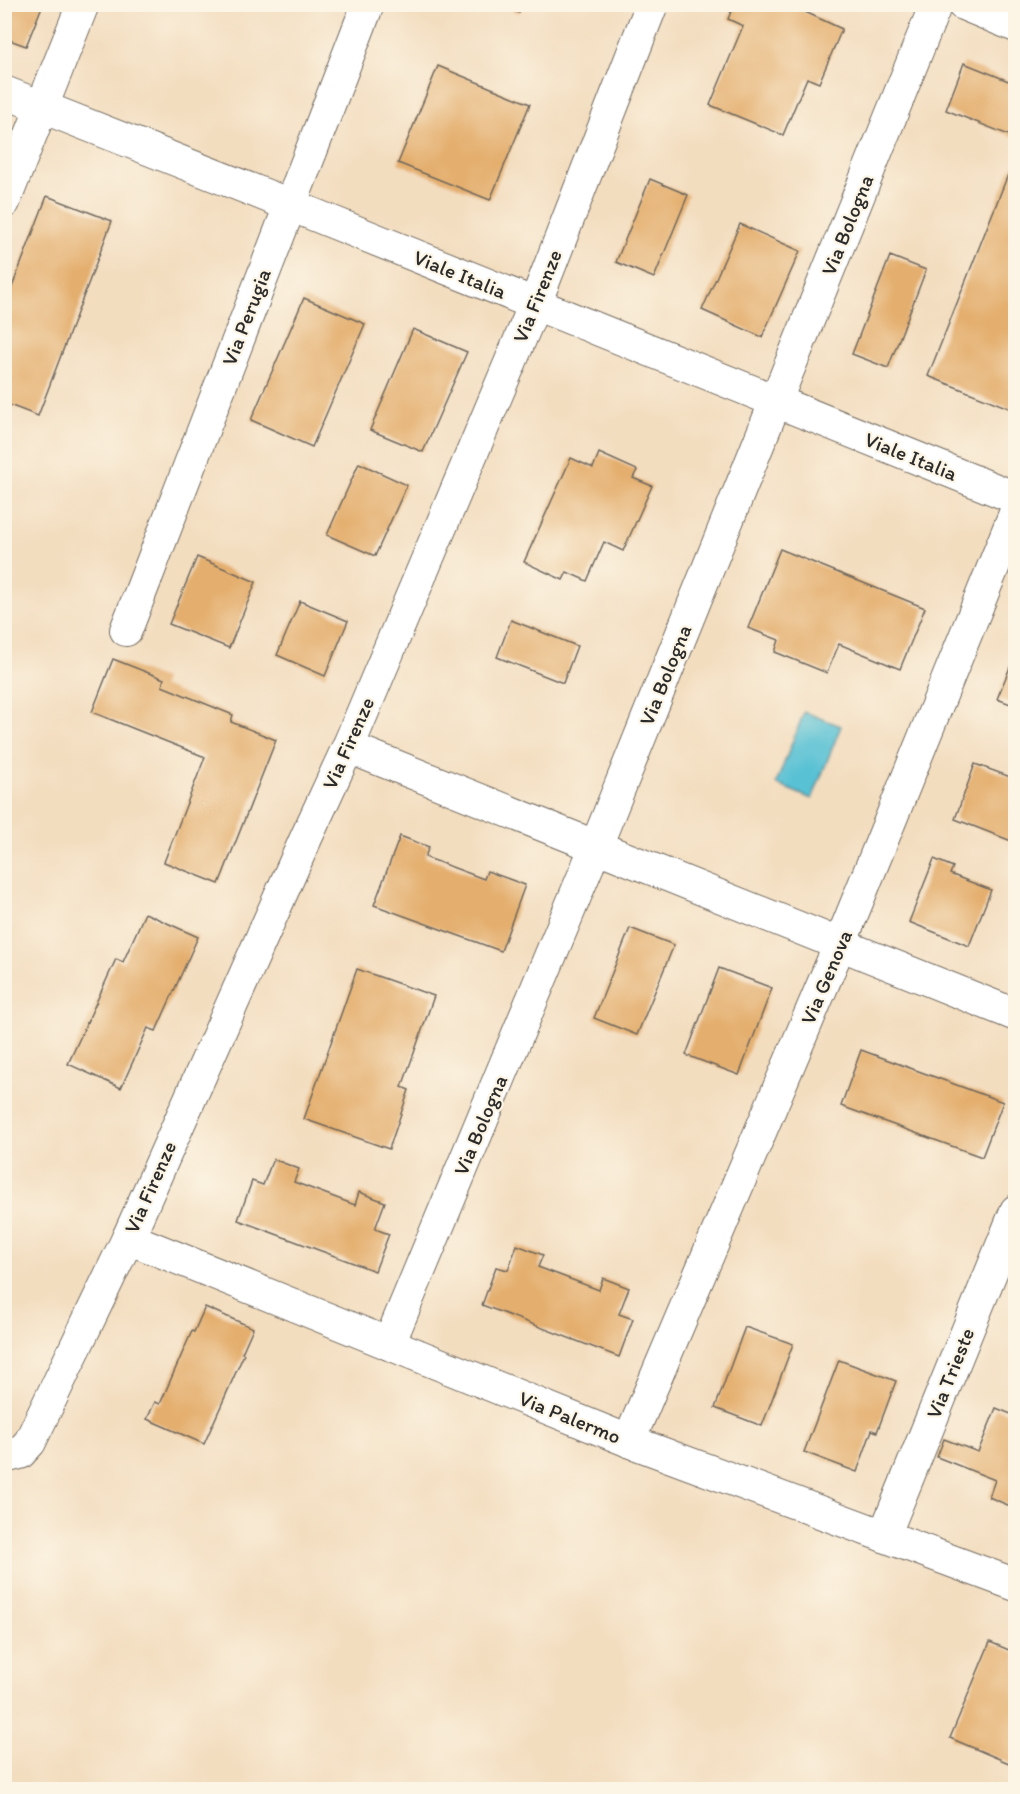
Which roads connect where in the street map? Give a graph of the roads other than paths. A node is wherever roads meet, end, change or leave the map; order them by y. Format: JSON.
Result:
{"nodes":[{"id":1,"x":83,"y":4,"type":"edge"},
{"id":2,"x":368,"y":4,"type":"edge"},
{"id":3,"x":652,"y":4,"type":"edge"},
{"id":4,"x":936,"y":4,"type":"edge"},
{"id":5,"x":963,"y":4,"type":"edge"},
{"id":6,"x":1016,"y":26,"type":"edge"},
{"id":7,"x":4,"y":92,"type":"edge"},
{"id":8,"x":42,"y":107,"type":"junction"},
{"id":9,"x":4,"y":202,"type":"edge"},
{"id":10,"x":290,"y":205,"type":"junction"},
{"id":11,"x":534,"y":304,"type":"junction"},
{"id":12,"x":776,"y":402,"type":"junction"},
{"id":13,"x":1016,"y":498,"type":"edge"},
{"id":14,"x":1016,"y":511,"type":"edge"},
{"id":15,"x":126,"y":630,"type":"dead end"},
{"id":16,"x":348,"y":747,"type":"junction"},
{"id":17,"x":596,"y":846,"type":"junction"},
{"id":18,"x":840,"y":944,"type":"junction"},
{"id":19,"x":1016,"y":1015,"type":"edge"},
{"id":20,"x":1016,"y":1211,"type":"edge"},
{"id":21,"x":128,"y":1238,"type":"junction"},
{"id":22,"x":389,"y":1344,"type":"junction"},
{"id":23,"x":629,"y":1441,"type":"junction"},
{"id":24,"x":4,"y":1457,"type":"edge"},
{"id":25,"x":884,"y":1536,"type":"junction"},
{"id":26,"x":1016,"y":1585,"type":"edge"}],
"edges":[{"from":1,"to":8,"type":"street"},
{"from":2,"to":10,"type":"street","name":"Via Perugia"},
{"from":3,"to":11,"type":"street","name":"Via Firenze"},
{"from":4,"to":12,"type":"street","name":"Via Bologna"},
{"from":5,"to":6,"type":"street"},
{"from":7,"to":8,"type":"street","name":"Viale Italia"},
{"from":8,"to":9,"type":"street"},
{"from":8,"to":10,"type":"street","name":"Viale Italia"},
{"from":10,"to":11,"type":"street","name":"Viale Italia"},
{"from":10,"to":15,"type":"street","name":"Via Perugia"},
{"from":11,"to":12,"type":"street","name":"Viale Italia"},
{"from":11,"to":16,"type":"street","name":"Via Firenze"},
{"from":12,"to":13,"type":"street","name":"Viale Italia"},
{"from":12,"to":17,"type":"street","name":"Via Bologna"},
{"from":14,"to":18,"type":"street","name":"Via Genova"},
{"from":16,"to":17,"type":"street"},
{"from":16,"to":21,"type":"street","name":"Via Firenze"},
{"from":17,"to":18,"type":"street"},
{"from":17,"to":22,"type":"street","name":"Via Bologna"},
{"from":18,"to":19,"type":"street"},
{"from":18,"to":23,"type":"street","name":"Via Genova"},
{"from":20,"to":25,"type":"street","name":"Via Trieste"},
{"from":21,"to":22,"type":"street","name":"Via Palermo"},
{"from":21,"to":24,"type":"street","name":"Via Firenze"},
{"from":22,"to":23,"type":"street","name":"Via Palermo"},
{"from":23,"to":25,"type":"street","name":"Via Palermo"},
{"from":25,"to":26,"type":"street","name":"Via Palermo"}]}
